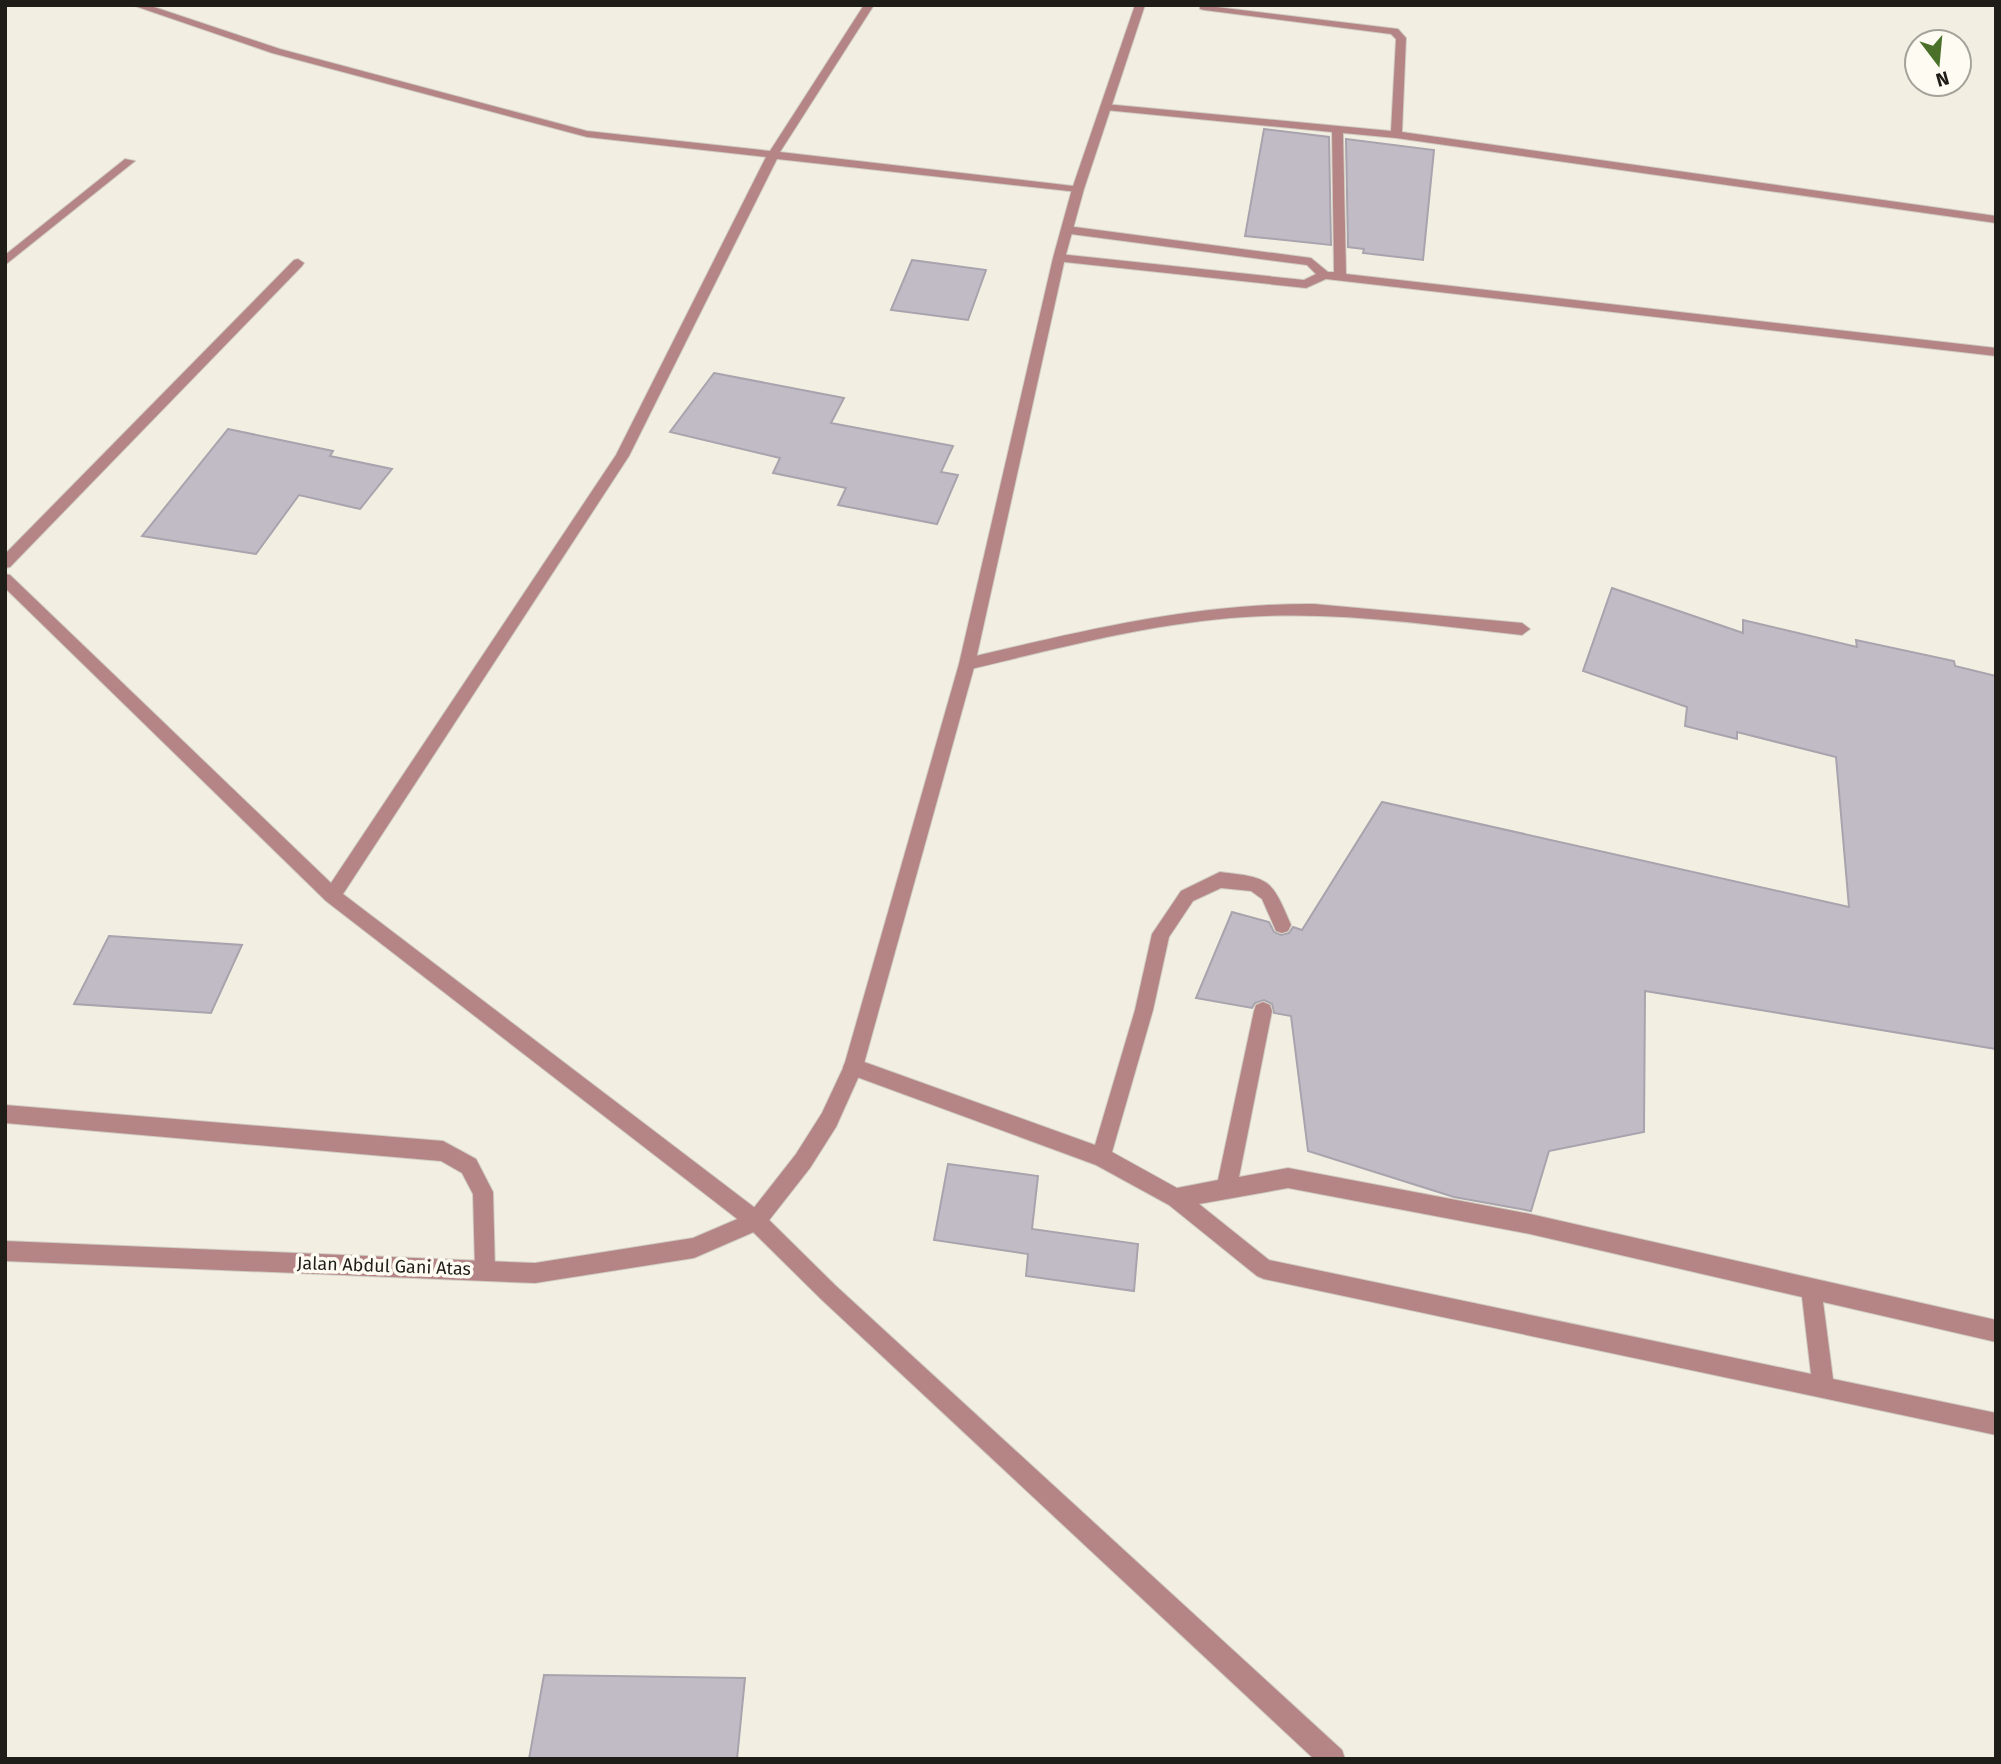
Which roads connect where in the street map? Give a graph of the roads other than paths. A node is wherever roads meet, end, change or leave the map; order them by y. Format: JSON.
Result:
{"nodes":[{"id":1,"x":137,"y":5,"type":"edge"},
{"id":2,"x":869,"y":5,"type":"edge"},
{"id":3,"x":1140,"y":5,"type":"edge"},
{"id":4,"x":1204,"y":7,"type":"dead end"},
{"id":5,"x":1105,"y":107,"type":"junction"},
{"id":6,"x":1338,"y":129,"type":"junction"},
{"id":7,"x":1395,"y":135,"type":"junction"},
{"id":8,"x":773,"y":155,"type":"junction"},
{"id":9,"x":129,"y":160,"type":"dead end"},
{"id":10,"x":1078,"y":189,"type":"junction"},
{"id":11,"x":1996,"y":220,"type":"edge"},
{"id":12,"x":1067,"y":230,"type":"junction"},
{"id":13,"x":1059,"y":258,"type":"junction"},
{"id":14,"x":5,"y":261,"type":"edge"},
{"id":15,"x":298,"y":263,"type":"dead end"},
{"id":16,"x":1324,"y":275,"type":"junction"},
{"id":17,"x":1340,"y":277,"type":"junction"},
{"id":18,"x":1996,"y":352,"type":"edge"},
{"id":19,"x":5,"y":563,"type":"edge"},
{"id":20,"x":5,"y":579,"type":"edge"},
{"id":21,"x":1522,"y":629,"type":"dead end"},
{"id":22,"x":967,"y":664,"type":"junction"},
{"id":23,"x":332,"y":896,"type":"junction"},
{"id":24,"x":1282,"y":925,"type":"dead end"},
{"id":25,"x":1263,"y":1010,"type":"dead end"},
{"id":26,"x":853,"y":1068,"type":"junction"},
{"id":27,"x":5,"y":1114,"type":"edge"},
{"id":28,"x":1101,"y":1157,"type":"junction"},
{"id":29,"x":1226,"y":1189,"type":"junction"},
{"id":30,"x":1176,"y":1198,"type":"junction"},
{"id":31,"x":756,"y":1221,"type":"junction"},
{"id":32,"x":5,"y":1251,"type":"edge"},
{"id":33,"x":485,"y":1269,"type":"junction"},
{"id":34,"x":1811,"y":1288,"type":"junction"},
{"id":35,"x":1996,"y":1331,"type":"edge"},
{"id":36,"x":1824,"y":1387,"type":"junction"},
{"id":37,"x":1996,"y":1424,"type":"edge"},
{"id":38,"x":1333,"y":1759,"type":"edge"}],
"edges":[{"from":1,"to":8,"type":"street"},
{"from":2,"to":8,"type":"street"},
{"from":3,"to":5,"type":"street"},
{"from":4,"to":7,"type":"street"},
{"from":5,"to":6,"type":"street"},
{"from":5,"to":10,"type":"street"},
{"from":6,"to":7,"type":"street"},
{"from":6,"to":17,"type":"street"},
{"from":7,"to":11,"type":"street"},
{"from":8,"to":10,"type":"street"},
{"from":8,"to":23,"type":"street"},
{"from":9,"to":14,"type":"street"},
{"from":10,"to":12,"type":"street"},
{"from":12,"to":13,"type":"street"},
{"from":12,"to":16,"type":"street"},
{"from":13,"to":16,"type":"street"},
{"from":13,"to":22,"type":"street"},
{"from":15,"to":19,"type":"street"},
{"from":16,"to":17,"type":"street"},
{"from":17,"to":18,"type":"street"},
{"from":20,"to":23,"type":"street"},
{"from":21,"to":22,"type":"street"},
{"from":22,"to":26,"type":"street"},
{"from":23,"to":31,"type":"street"},
{"from":24,"to":28,"type":"street"},
{"from":25,"to":29,"type":"street"},
{"from":26,"to":28,"type":"street"},
{"from":26,"to":31,"type":"street"},
{"from":27,"to":33,"type":"street"},
{"from":28,"to":30,"type":"street"},
{"from":29,"to":30,"type":"street"},
{"from":29,"to":34,"type":"street"},
{"from":30,"to":36,"type":"street"},
{"from":31,"to":33,"type":"street","name":"Jalan Abdul Gani Atas"},
{"from":31,"to":38,"type":"street"},
{"from":32,"to":33,"type":"street","name":"Jalan Abdul Gani Atas"},
{"from":34,"to":35,"type":"street"},
{"from":34,"to":36,"type":"street"},
{"from":36,"to":37,"type":"street"}]}
